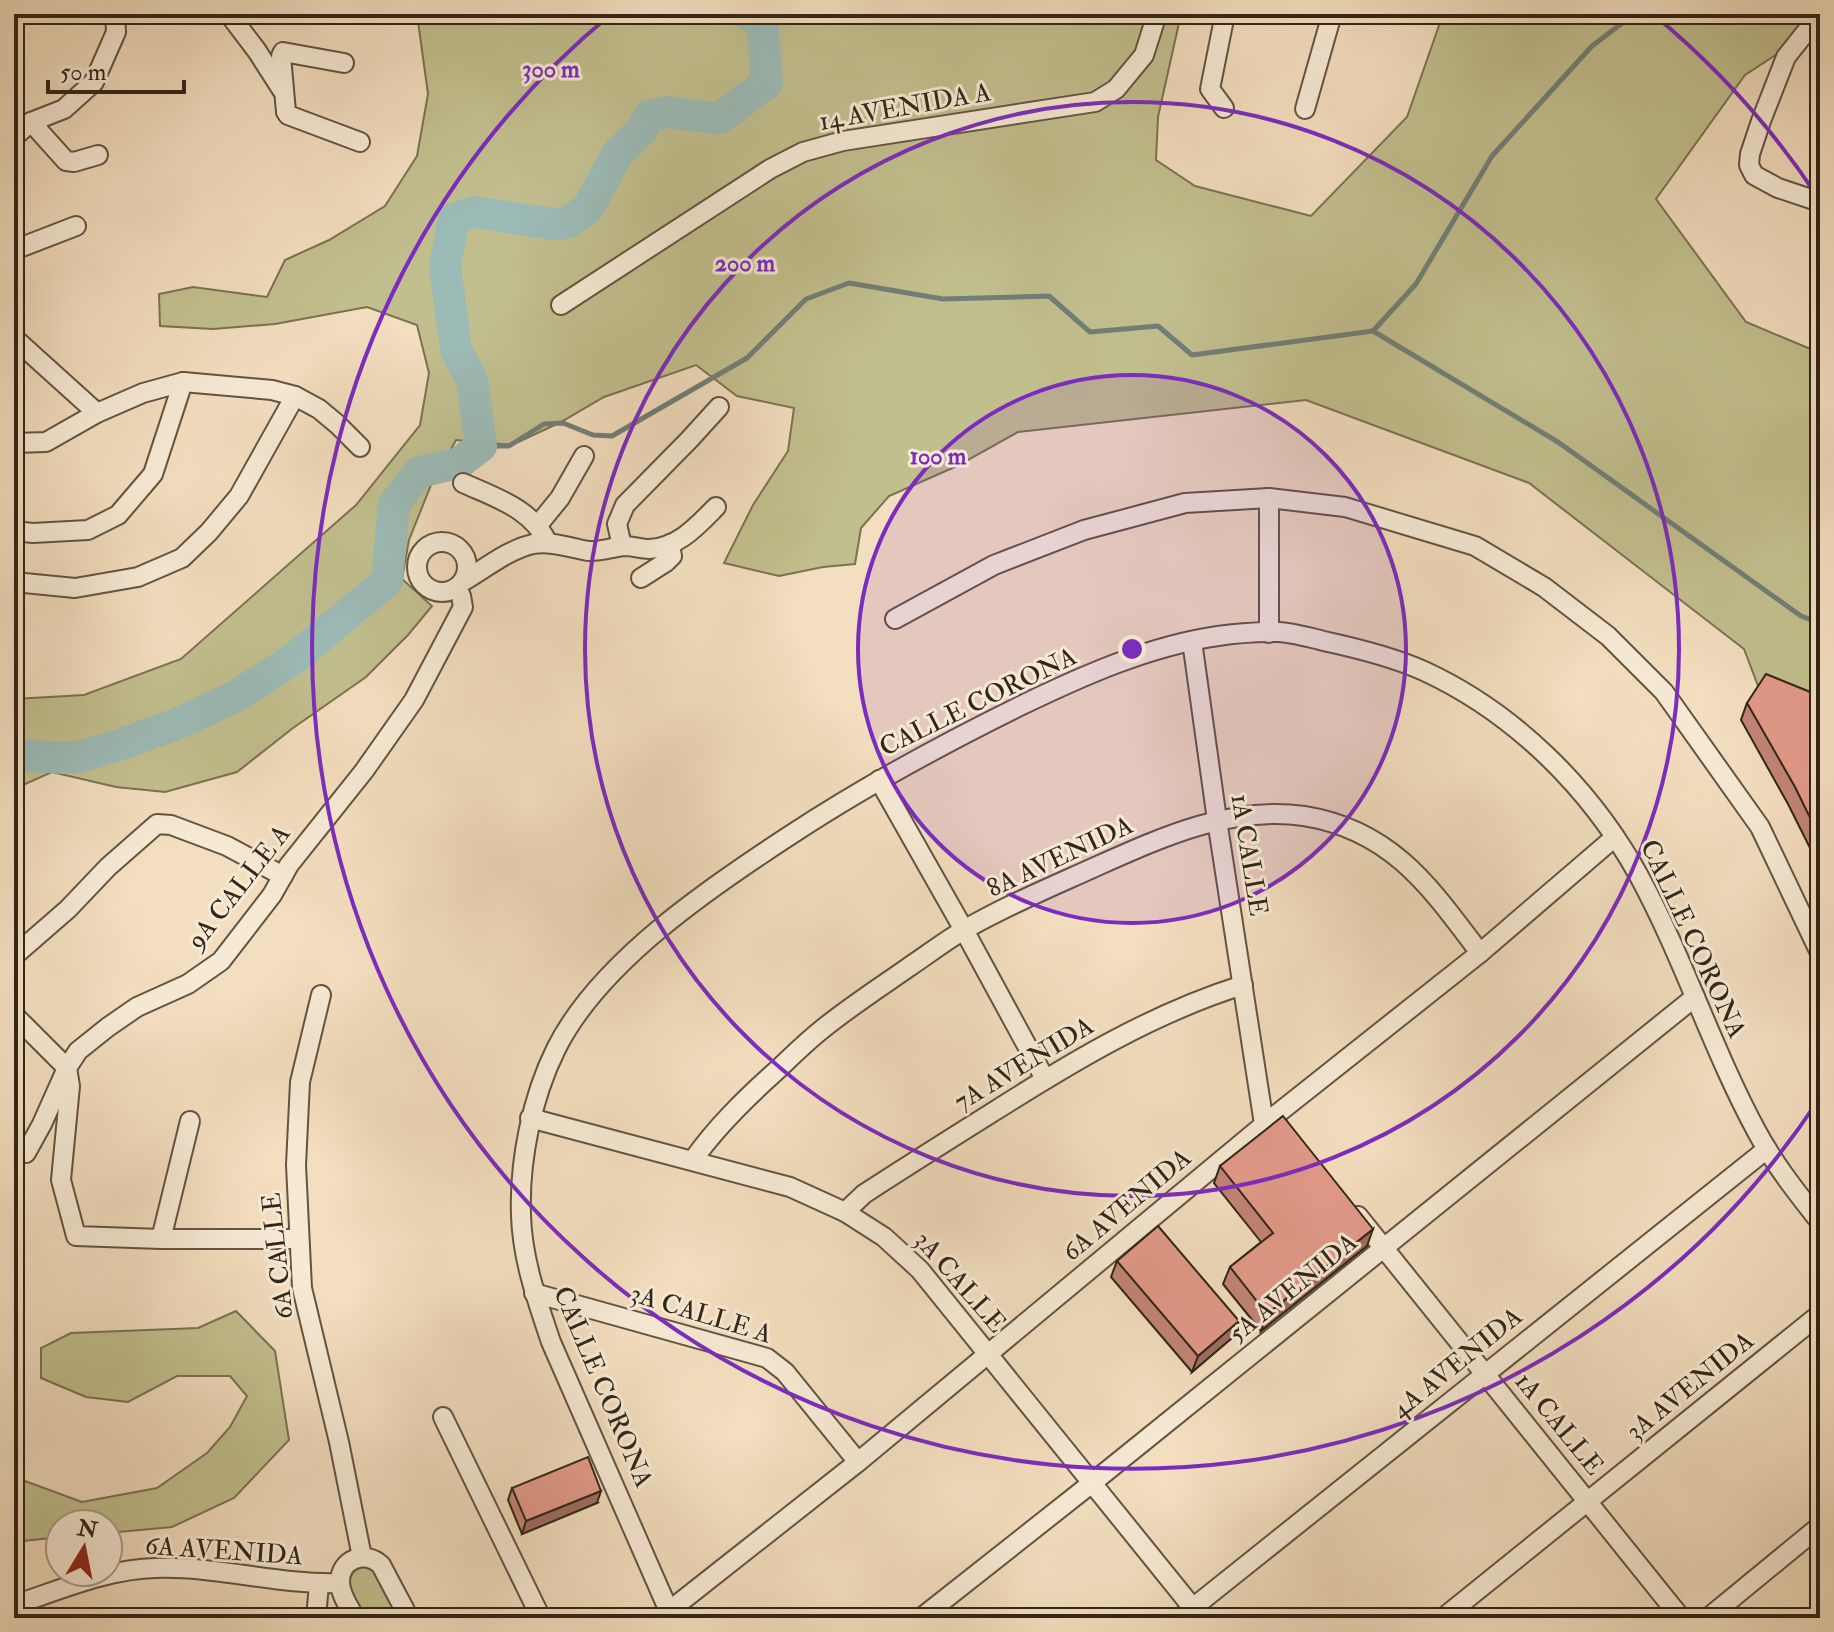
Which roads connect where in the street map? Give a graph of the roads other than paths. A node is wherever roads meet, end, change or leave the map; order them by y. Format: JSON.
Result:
{"nodes":[{"id":1,"x":115,"y":14,"type":"edge"},
{"id":2,"x":229,"y":14,"type":"edge"},
{"id":3,"x":1157,"y":14,"type":"edge"},
{"id":4,"x":1225,"y":14,"type":"edge"},
{"id":5,"x":1332,"y":14,"type":"edge"},
{"id":6,"x":1820,"y":21,"type":"edge"},
{"id":7,"x":344,"y":63,"type":"dead end"},
{"id":8,"x":283,"y":91,"type":"junction"},
{"id":9,"x":1224,"y":108,"type":"dead end"},
{"id":10,"x":1305,"y":109,"type":"dead end"},
{"id":11,"x":31,"y":122,"type":"junction"},
{"id":12,"x":14,"y":137,"type":"edge"},
{"id":13,"x":360,"y":142,"type":"dead end"},
{"id":14,"x":98,"y":155,"type":"dead end"},
{"id":15,"x":1820,"y":202,"type":"edge"},
{"id":16,"x":76,"y":226,"type":"dead end"},
{"id":17,"x":14,"y":250,"type":"edge"},
{"id":18,"x":561,"y":305,"type":"dead end"},
{"id":19,"x":14,"y":338,"type":"edge"},
{"id":20,"x":183,"y":382,"type":"junction"},
{"id":21,"x":295,"y":396,"type":"junction"},
{"id":22,"x":719,"y":407,"type":"dead end"},
{"id":23,"x":97,"y":413,"type":"junction"},
{"id":24,"x":14,"y":443,"type":"edge"},
{"id":25,"x":360,"y":447,"type":"dead end"},
{"id":26,"x":584,"y":456,"type":"dead end"},
{"id":27,"x":463,"y":483,"type":"dead end"},
{"id":28,"x":1269,"y":498,"type":"junction"},
{"id":29,"x":716,"y":507,"type":"dead end"},
{"id":30,"x":538,"y":525,"type":"junction"},
{"id":31,"x":14,"y":531,"type":"edge"},
{"id":32,"x":548,"y":543,"type":"junction"},
{"id":33,"x":670,"y":544,"type":"junction"},
{"id":34,"x":622,"y":546,"type":"junction"},
{"id":35,"x":641,"y":578,"type":"dead end"},
{"id":36,"x":14,"y":582,"type":"edge"},
{"id":37,"x":895,"y":619,"type":"dead end"},
{"id":38,"x":1269,"y":633,"type":"junction"},
{"id":39,"x":1192,"y":641,"type":"junction"},
{"id":40,"x":879,"y":780,"type":"junction"},
{"id":41,"x":1217,"y":820,"type":"junction"},
{"id":42,"x":1615,"y":837,"type":"junction"},
{"id":43,"x":283,"y":876,"type":"junction"},
{"id":44,"x":964,"y":930,"type":"junction"},
{"id":45,"x":1480,"y":953,"type":"junction"},
{"id":46,"x":1820,"y":953,"type":"edge"},
{"id":47,"x":14,"y":956,"type":"edge"},
{"id":48,"x":1243,"y":985,"type":"junction"},
{"id":49,"x":321,"y":995,"type":"dead end"},
{"id":50,"x":1695,"y":997,"type":"junction"},
{"id":51,"x":14,"y":1015,"type":"edge"},
{"id":52,"x":67,"y":1068,"type":"junction"},
{"id":53,"x":1045,"y":1079,"type":"junction"},
{"id":54,"x":530,"y":1118,"type":"junction"},
{"id":55,"x":190,"y":1121,"type":"dead end"},
{"id":56,"x":1276,"y":1121,"type":"junction"},
{"id":57,"x":1767,"y":1149,"type":"junction"},
{"id":58,"x":26,"y":1153,"type":"dead end"},
{"id":59,"x":693,"y":1160,"type":"junction"},
{"id":60,"x":1345,"y":1199,"type":"edge"},
{"id":61,"x":845,"y":1212,"type":"junction"},
{"id":62,"x":1820,"y":1222,"type":"edge"},
{"id":63,"x":161,"y":1239,"type":"junction"},
{"id":64,"x":299,"y":1239,"type":"junction"},
{"id":65,"x":1384,"y":1248,"type":"junction"},
{"id":66,"x":534,"y":1293,"type":"junction"},
{"id":67,"x":1820,"y":1314,"type":"edge"},
{"id":68,"x":988,"y":1355,"type":"junction"},
{"id":69,"x":1485,"y":1374,"type":"junction"},
{"id":70,"x":443,"y":1417,"type":"dead end"},
{"id":71,"x":858,"y":1462,"type":"junction"},
{"id":72,"x":1092,"y":1483,"type":"junction"},
{"id":73,"x":1589,"y":1502,"type":"junction"},
{"id":74,"x":1820,"y":1526,"type":"edge"},
{"id":75,"x":362,"y":1557,"type":"junction"},
{"id":76,"x":340,"y":1583,"type":"junction"},
{"id":77,"x":319,"y":1584,"type":"junction"},
{"id":78,"x":14,"y":1605,"type":"edge"},
{"id":79,"x":671,"y":1615,"type":"edge"},
{"id":80,"x":1191,"y":1615,"type":"edge"},
{"id":81,"x":316,"y":1618,"type":"edge"},
{"id":82,"x":355,"y":1618,"type":"edge"},
{"id":83,"x":409,"y":1618,"type":"edge"},
{"id":84,"x":541,"y":1618,"type":"edge"},
{"id":85,"x":921,"y":1618,"type":"edge"},
{"id":86,"x":1443,"y":1618,"type":"edge"},
{"id":87,"x":1681,"y":1618,"type":"edge"},
{"id":88,"x":1708,"y":1618,"type":"edge"}],
"edges":[{"from":1,"to":11,"type":"street"},
{"from":2,"to":8,"type":"street"},
{"from":3,"to":18,"type":"street","name":"14 AVENIDA A"},
{"from":4,"to":9,"type":"street"},
{"from":5,"to":10,"type":"street"},
{"from":6,"to":15,"type":"street"},
{"from":7,"to":8,"type":"street"},
{"from":8,"to":13,"type":"street"},
{"from":11,"to":12,"type":"street"},
{"from":11,"to":14,"type":"street"},
{"from":16,"to":17,"type":"street"},
{"from":19,"to":23,"type":"street"},
{"from":20,"to":21,"type":"street"},
{"from":20,"to":23,"type":"street"},
{"from":20,"to":31,"type":"street"},
{"from":21,"to":25,"type":"street"},
{"from":21,"to":36,"type":"street"},
{"from":22,"to":34,"type":"street"},
{"from":23,"to":24,"type":"street"},
{"from":26,"to":30,"type":"street"},
{"from":27,"to":30,"type":"street"},
{"from":28,"to":37,"type":"street"},
{"from":28,"to":38,"type":"street"},
{"from":28,"to":46,"type":"street"},
{"from":29,"to":33,"type":"street"},
{"from":30,"to":32,"type":"street"},
{"from":32,"to":34,"type":"street"},
{"from":32,"to":43,"type":"street","name":"9A CALLE A"},
{"from":33,"to":34,"type":"street"},
{"from":33,"to":35,"type":"street"},
{"from":38,"to":39,"type":"street","name":"CALLE CORONA"},
{"from":38,"to":42,"type":"street","name":"CALLE CORONA"},
{"from":39,"to":40,"type":"street","name":"CALLE CORONA"},
{"from":39,"to":41,"type":"street","name":"1A CALLE"},
{"from":40,"to":44,"type":"street"},
{"from":40,"to":54,"type":"street","name":"CALLE CORONA"},
{"from":41,"to":44,"type":"street","name":"8A AVENIDA"},
{"from":41,"to":45,"type":"street","name":"8A AVENIDA"},
{"from":41,"to":48,"type":"street","name":"1A CALLE"},
{"from":42,"to":45,"type":"street","name":"6A AVENIDA"},
{"from":42,"to":50,"type":"street","name":"CALLE CORONA"},
{"from":43,"to":47,"type":"street"},
{"from":43,"to":52,"type":"street","name":"9A CALLE A"},
{"from":44,"to":53,"type":"street"},
{"from":44,"to":59,"type":"street","name":"8A AVENIDA"},
{"from":45,"to":56,"type":"street","name":"6A AVENIDA"},
{"from":48,"to":53,"type":"street","name":"7A AVENIDA"},
{"from":48,"to":56,"type":"street","name":"1A CALLE"},
{"from":49,"to":64,"type":"street","name":"6A CALLE"},
{"from":50,"to":57,"type":"street","name":"CALLE CORONA"},
{"from":50,"to":65,"type":"street","name":"5A AVENIDA"},
{"from":51,"to":52,"type":"street"},
{"from":52,"to":58,"type":"street","name":"9A CALLE A"},
{"from":52,"to":63,"type":"street"},
{"from":53,"to":61,"type":"street","name":"7A AVENIDA"},
{"from":54,"to":59,"type":"street","name":"3A CALLE"},
{"from":54,"to":66,"type":"street","name":"CALLE CORONA"},
{"from":55,"to":63,"type":"street"},
{"from":56,"to":68,"type":"street","name":"6A AVENIDA"},
{"from":57,"to":62,"type":"street","name":"CALLE CORONA"},
{"from":57,"to":69,"type":"street","name":"4A AVENIDA"},
{"from":59,"to":61,"type":"street","name":"3A CALLE"},
{"from":60,"to":65,"type":"street","name":"1A CALLE"},
{"from":61,"to":68,"type":"street","name":"3A CALLE"},
{"from":63,"to":64,"type":"street"},
{"from":64,"to":75,"type":"street","name":"6A CALLE"},
{"from":65,"to":69,"type":"street","name":"1A CALLE"},
{"from":65,"to":72,"type":"street","name":"5A AVENIDA"},
{"from":66,"to":71,"type":"street","name":"3A CALLE A"},
{"from":66,"to":79,"type":"street","name":"CALLE CORONA"},
{"from":67,"to":73,"type":"street","name":"3A AVENIDA"},
{"from":68,"to":71,"type":"street","name":"6A AVENIDA"},
{"from":68,"to":72,"type":"street","name":"3A CALLE"},
{"from":69,"to":73,"type":"street","name":"1A CALLE"},
{"from":69,"to":80,"type":"street","name":"4A AVENIDA"},
{"from":70,"to":84,"type":"street"},
{"from":71,"to":79,"type":"street","name":"6A AVENIDA"},
{"from":72,"to":80,"type":"street","name":"3A CALLE"},
{"from":72,"to":85,"type":"street","name":"5A AVENIDA"},
{"from":73,"to":86,"type":"street","name":"3A AVENIDA"},
{"from":73,"to":87,"type":"street","name":"1A CALLE"},
{"from":74,"to":88,"type":"street"},
{"from":75,"to":76,"type":"street"},
{"from":75,"to":83,"type":"street"},
{"from":76,"to":77,"type":"street","name":"6A AVENIDA"},
{"from":76,"to":82,"type":"street"},
{"from":77,"to":78,"type":"street","name":"6A AVENIDA"},
{"from":77,"to":81,"type":"street"}]}
